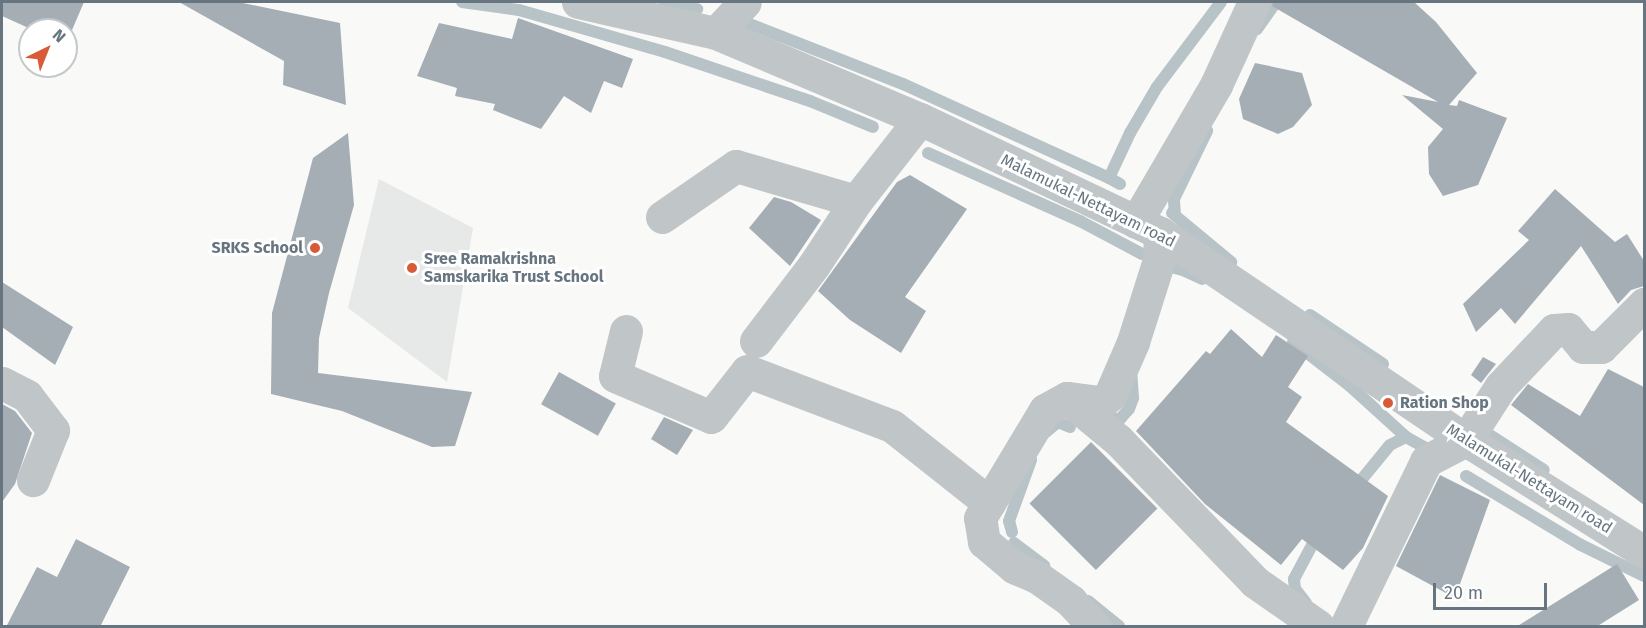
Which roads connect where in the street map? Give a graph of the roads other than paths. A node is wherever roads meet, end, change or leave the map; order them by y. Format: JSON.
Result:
{"nodes":[{"id":1,"x":578,"y":2,"type":"edge"},
{"id":2,"x":745,"y":2,"type":"edge"},
{"id":3,"x":1254,"y":2,"type":"edge"},
{"id":4,"x":716,"y":33,"type":"junction"},
{"id":5,"x":920,"y":120,"type":"junction"},
{"id":6,"x":856,"y":201,"type":"junction"},
{"id":7,"x":662,"y":217,"type":"dead end"},
{"id":8,"x":1148,"y":227,"type":"junction"},
{"id":9,"x":1644,"y":304,"type":"edge"},
{"id":10,"x":626,"y":331,"type":"dead end"},
{"id":11,"x":756,"y":341,"type":"dead end"},
{"id":12,"x":2,"y":383,"type":"edge"},
{"id":13,"x":1066,"y":398,"type":"junction"},
{"id":14,"x":1466,"y":440,"type":"junction"},
{"id":15,"x":33,"y":480,"type":"dead end"},
{"id":16,"x":989,"y":503,"type":"junction"},
{"id":17,"x":1644,"y":552,"type":"edge"},
{"id":18,"x":1094,"y":627,"type":"edge"},
{"id":19,"x":1318,"y":627,"type":"edge"},
{"id":20,"x":1346,"y":627,"type":"edge"}],
"edges":[{"from":1,"to":4,"type":"street","name":"Malamukal-Nettayam road"},
{"from":2,"to":4,"type":"street"},
{"from":3,"to":8,"type":"street"},
{"from":4,"to":5,"type":"street","name":"Malamukal-Nettayam road"},
{"from":5,"to":6,"type":"street"},
{"from":5,"to":8,"type":"street","name":"Malamukal-Nettayam road"},
{"from":6,"to":7,"type":"street"},
{"from":6,"to":11,"type":"street"},
{"from":8,"to":13,"type":"street"},
{"from":8,"to":14,"type":"street","name":"Malamukal-Nettayam road"},
{"from":9,"to":14,"type":"street"},
{"from":10,"to":16,"type":"street"},
{"from":12,"to":15,"type":"street"},
{"from":13,"to":16,"type":"street"},
{"from":13,"to":19,"type":"street"},
{"from":14,"to":17,"type":"street","name":"Malamukal-Nettayam road"},
{"from":14,"to":20,"type":"street"},
{"from":16,"to":18,"type":"street"}]}
